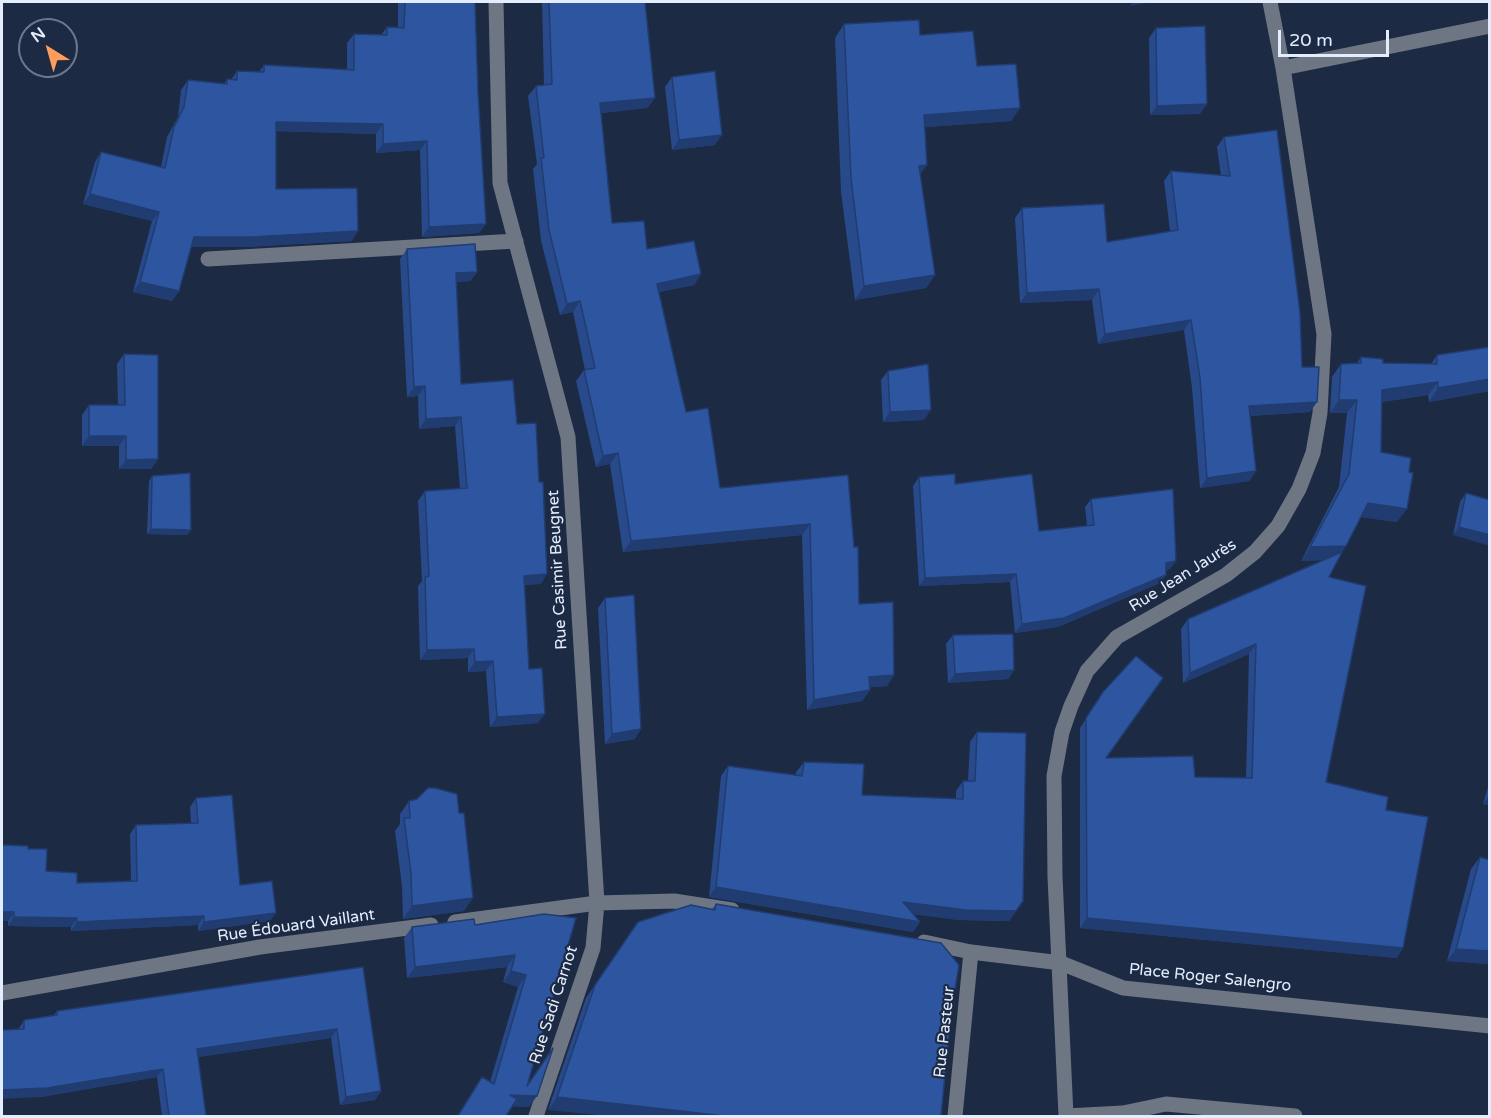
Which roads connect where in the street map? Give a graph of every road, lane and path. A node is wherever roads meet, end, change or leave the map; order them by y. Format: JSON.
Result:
{"nodes":[{"id":1,"x":496,"y":2,"type":"edge"},
{"id":2,"x":1270,"y":2,"type":"edge"},
{"id":3,"x":1490,"y":26,"type":"edge"},
{"id":4,"x":1283,"y":68,"type":"junction"},
{"id":5,"x":516,"y":241,"type":"junction"},
{"id":6,"x":208,"y":259,"type":"dead end"},
{"id":7,"x":597,"y":903,"type":"junction"},
{"id":8,"x":742,"y":912,"type":"edge"},
{"id":9,"x":913,"y":940,"type":"edge"},
{"id":10,"x":971,"y":951,"type":"junction"},
{"id":11,"x":1061,"y":963,"type":"junction"},
{"id":12,"x":2,"y":993,"type":"edge"},
{"id":13,"x":1490,"y":1026,"type":"edge"},
{"id":14,"x":536,"y":1116,"type":"edge"},
{"id":15,"x":955,"y":1116,"type":"edge"},
{"id":16,"x":1066,"y":1116,"type":"edge"},
{"id":17,"x":1295,"y":1116,"type":"edge"}],
"edges":[{"from":1,"to":5,"type":"street","name":"Rue Casimir Beugnet"},
{"from":2,"to":4,"type":"street","name":"Rue Jean Jaurès"},
{"from":3,"to":4,"type":"street"},
{"from":4,"to":11,"type":"street","name":"Rue Jean Jaurès"},
{"from":5,"to":6,"type":"street"},
{"from":5,"to":7,"type":"street","name":"Rue Casimir Beugnet"},
{"from":7,"to":8,"type":"street","name":"Rue Édouard Vaillant"},
{"from":7,"to":12,"type":"street","name":"Rue Édouard Vaillant"},
{"from":7,"to":14,"type":"street","name":"Rue Sadi Carnot"},
{"from":9,"to":10,"type":"street","name":"Place Roger Salengro"},
{"from":10,"to":11,"type":"street","name":"Place Roger Salengro"},
{"from":10,"to":15,"type":"street","name":"Rue Pasteur"},
{"from":11,"to":13,"type":"street","name":"Place Roger Salengro"},
{"from":11,"to":16,"type":"street"},
{"from":16,"to":17,"type":"street"}]}
